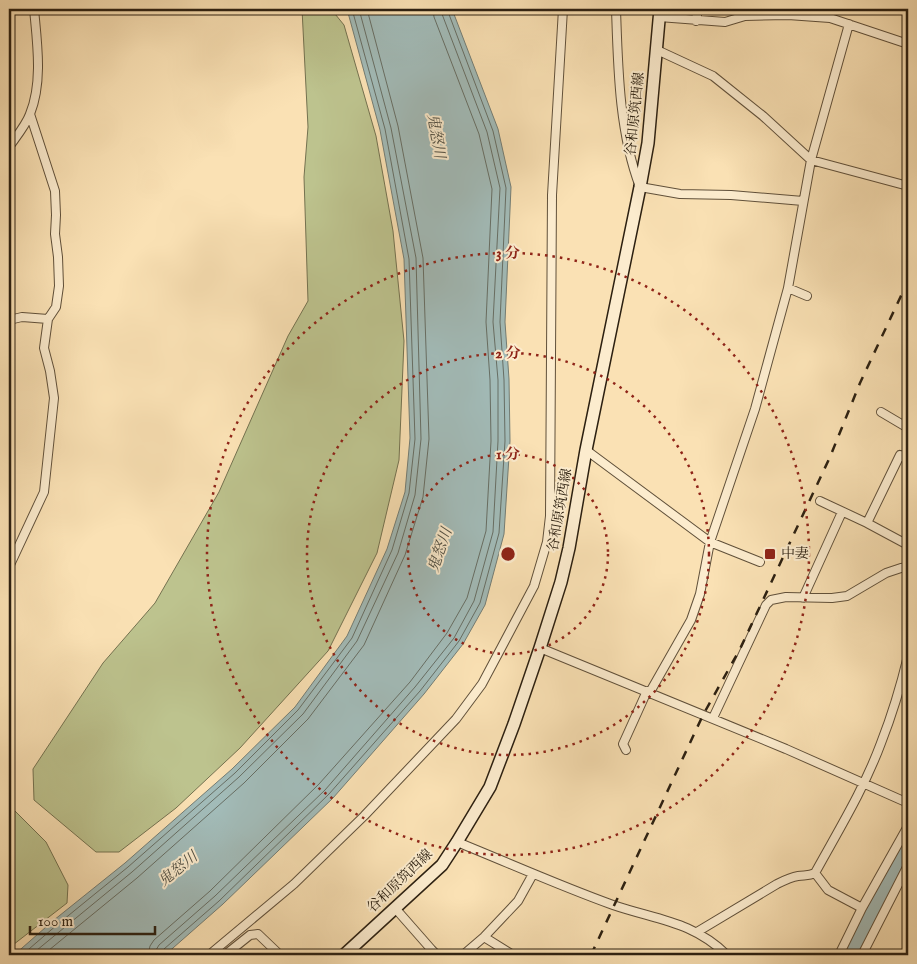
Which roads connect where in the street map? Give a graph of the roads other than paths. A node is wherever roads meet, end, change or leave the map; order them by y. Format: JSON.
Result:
{"nodes":[{"id":1,"x":34,"y":9,"type":"edge"},
{"id":2,"x":563,"y":9,"type":"edge"},
{"id":3,"x":616,"y":9,"type":"edge"},
{"id":4,"x":698,"y":9,"type":"edge"},
{"id":5,"x":659,"y":13,"type":"edge"},
{"id":6,"x":696,"y":20,"type":"junction"},
{"id":7,"x":849,"y":24,"type":"junction"},
{"id":8,"x":908,"y":44,"type":"edge"},
{"id":9,"x":657,"y":50,"type":"junction"},
{"id":10,"x":30,"y":114,"type":"junction"},
{"id":11,"x":9,"y":147,"type":"edge"},
{"id":12,"x":811,"y":160,"type":"junction"},
{"id":13,"x":908,"y":186,"type":"edge"},
{"id":14,"x":640,"y":187,"type":"junction"},
{"id":15,"x":803,"y":201,"type":"junction"},
{"id":16,"x":788,"y":288,"type":"junction"},
{"id":17,"x":808,"y":296,"type":"dead end"},
{"id":18,"x":48,"y":319,"type":"junction"},
{"id":19,"x":9,"y":320,"type":"edge"},
{"id":20,"x":881,"y":412,"type":"dead end"},
{"id":21,"x":908,"y":428,"type":"edge"},
{"id":22,"x":586,"y":450,"type":"junction"},
{"id":23,"x":908,"y":458,"type":"edge"},
{"id":24,"x":820,"y":501,"type":"dead end"},
{"id":25,"x":842,"y":512,"type":"junction"},
{"id":26,"x":867,"y":523,"type":"junction"},
{"id":27,"x":710,"y":542,"type":"junction"},
{"id":28,"x":908,"y":545,"type":"edge"},
{"id":29,"x":760,"y":562,"type":"dead end"},
{"id":30,"x":908,"y":567,"type":"edge"},
{"id":31,"x":9,"y":568,"type":"edge"},
{"id":32,"x":803,"y":598,"type":"junction"},
{"id":33,"x":540,"y":648,"type":"junction"},
{"id":34,"x":908,"y":656,"type":"edge"},
{"id":35,"x":648,"y":692,"type":"junction"},
{"id":36,"x":713,"y":718,"type":"junction"},
{"id":37,"x":626,"y":750,"type":"dead end"},
{"id":38,"x":864,"y":782,"type":"junction"},
{"id":39,"x":908,"y":803,"type":"edge"},
{"id":40,"x":908,"y":826,"type":"edge"},
{"id":41,"x":457,"y":842,"type":"junction"},
{"id":42,"x":908,"y":865,"type":"edge"},
{"id":43,"x":815,"y":873,"type":"junction"},
{"id":44,"x":533,"y":874,"type":"junction"},
{"id":45,"x":395,"y":908,"type":"junction"},
{"id":46,"x":862,"y":908,"type":"junction"},
{"id":47,"x":697,"y":932,"type":"junction"},
{"id":48,"x":484,"y":937,"type":"junction"},
{"id":49,"x":431,"y":948,"type":"junction"},
{"id":50,"x":209,"y":955,"type":"edge"},
{"id":51,"x":225,"y":955,"type":"edge"},
{"id":52,"x":280,"y":955,"type":"edge"},
{"id":53,"x":344,"y":955,"type":"edge"},
{"id":54,"x":424,"y":955,"type":"edge"},
{"id":55,"x":437,"y":955,"type":"edge"},
{"id":56,"x":463,"y":955,"type":"edge"},
{"id":57,"x":513,"y":955,"type":"edge"},
{"id":58,"x":727,"y":955,"type":"edge"},
{"id":59,"x":839,"y":955,"type":"edge"},
{"id":60,"x":862,"y":955,"type":"edge"}],
"edges":[{"from":1,"to":10,"type":"street"},
{"from":2,"to":50,"type":"street"},
{"from":3,"to":14,"type":"street"},
{"from":4,"to":6,"type":"street"},
{"from":5,"to":6,"type":"street"},
{"from":5,"to":9,"type":"main road","name":"谷和原筑西線"},
{"from":6,"to":7,"type":"street"},
{"from":7,"to":8,"type":"street"},
{"from":7,"to":12,"type":"street"},
{"from":9,"to":12,"type":"street"},
{"from":9,"to":14,"type":"main road","name":"谷和原筑西線"},
{"from":10,"to":11,"type":"street"},
{"from":10,"to":18,"type":"street"},
{"from":12,"to":13,"type":"street"},
{"from":12,"to":15,"type":"street"},
{"from":14,"to":15,"type":"street"},
{"from":14,"to":22,"type":"main road","name":"谷和原筑西線"},
{"from":15,"to":16,"type":"street"},
{"from":16,"to":17,"type":"street"},
{"from":16,"to":27,"type":"street"},
{"from":18,"to":19,"type":"street"},
{"from":18,"to":31,"type":"street"},
{"from":20,"to":21,"type":"street"},
{"from":22,"to":27,"type":"street"},
{"from":22,"to":33,"type":"main road","name":"谷和原筑西線"},
{"from":23,"to":26,"type":"street"},
{"from":24,"to":25,"type":"street"},
{"from":25,"to":26,"type":"street"},
{"from":25,"to":32,"type":"street"},
{"from":26,"to":28,"type":"street"},
{"from":27,"to":29,"type":"street"},
{"from":27,"to":35,"type":"street"},
{"from":30,"to":32,"type":"street"},
{"from":32,"to":36,"type":"street"},
{"from":33,"to":35,"type":"street"},
{"from":33,"to":41,"type":"main road","name":"谷和原筑西線"},
{"from":34,"to":38,"type":"street"},
{"from":35,"to":36,"type":"street"},
{"from":35,"to":37,"type":"street"},
{"from":36,"to":38,"type":"street"},
{"from":38,"to":39,"type":"street"},
{"from":38,"to":43,"type":"street"},
{"from":40,"to":46,"type":"street"},
{"from":41,"to":44,"type":"street"},
{"from":41,"to":45,"type":"main road","name":"谷和原筑西線"},
{"from":42,"to":60,"type":"street"},
{"from":43,"to":46,"type":"street"},
{"from":43,"to":47,"type":"street"},
{"from":44,"to":47,"type":"street"},
{"from":44,"to":48,"type":"street"},
{"from":45,"to":49,"type":"street"},
{"from":45,"to":53,"type":"main road","name":"谷和原筑西線"},
{"from":46,"to":59,"type":"street"},
{"from":47,"to":58,"type":"street"},
{"from":48,"to":56,"type":"street"},
{"from":48,"to":57,"type":"street"},
{"from":49,"to":54,"type":"street"},
{"from":49,"to":55,"type":"street"},
{"from":51,"to":52,"type":"street"}]}
